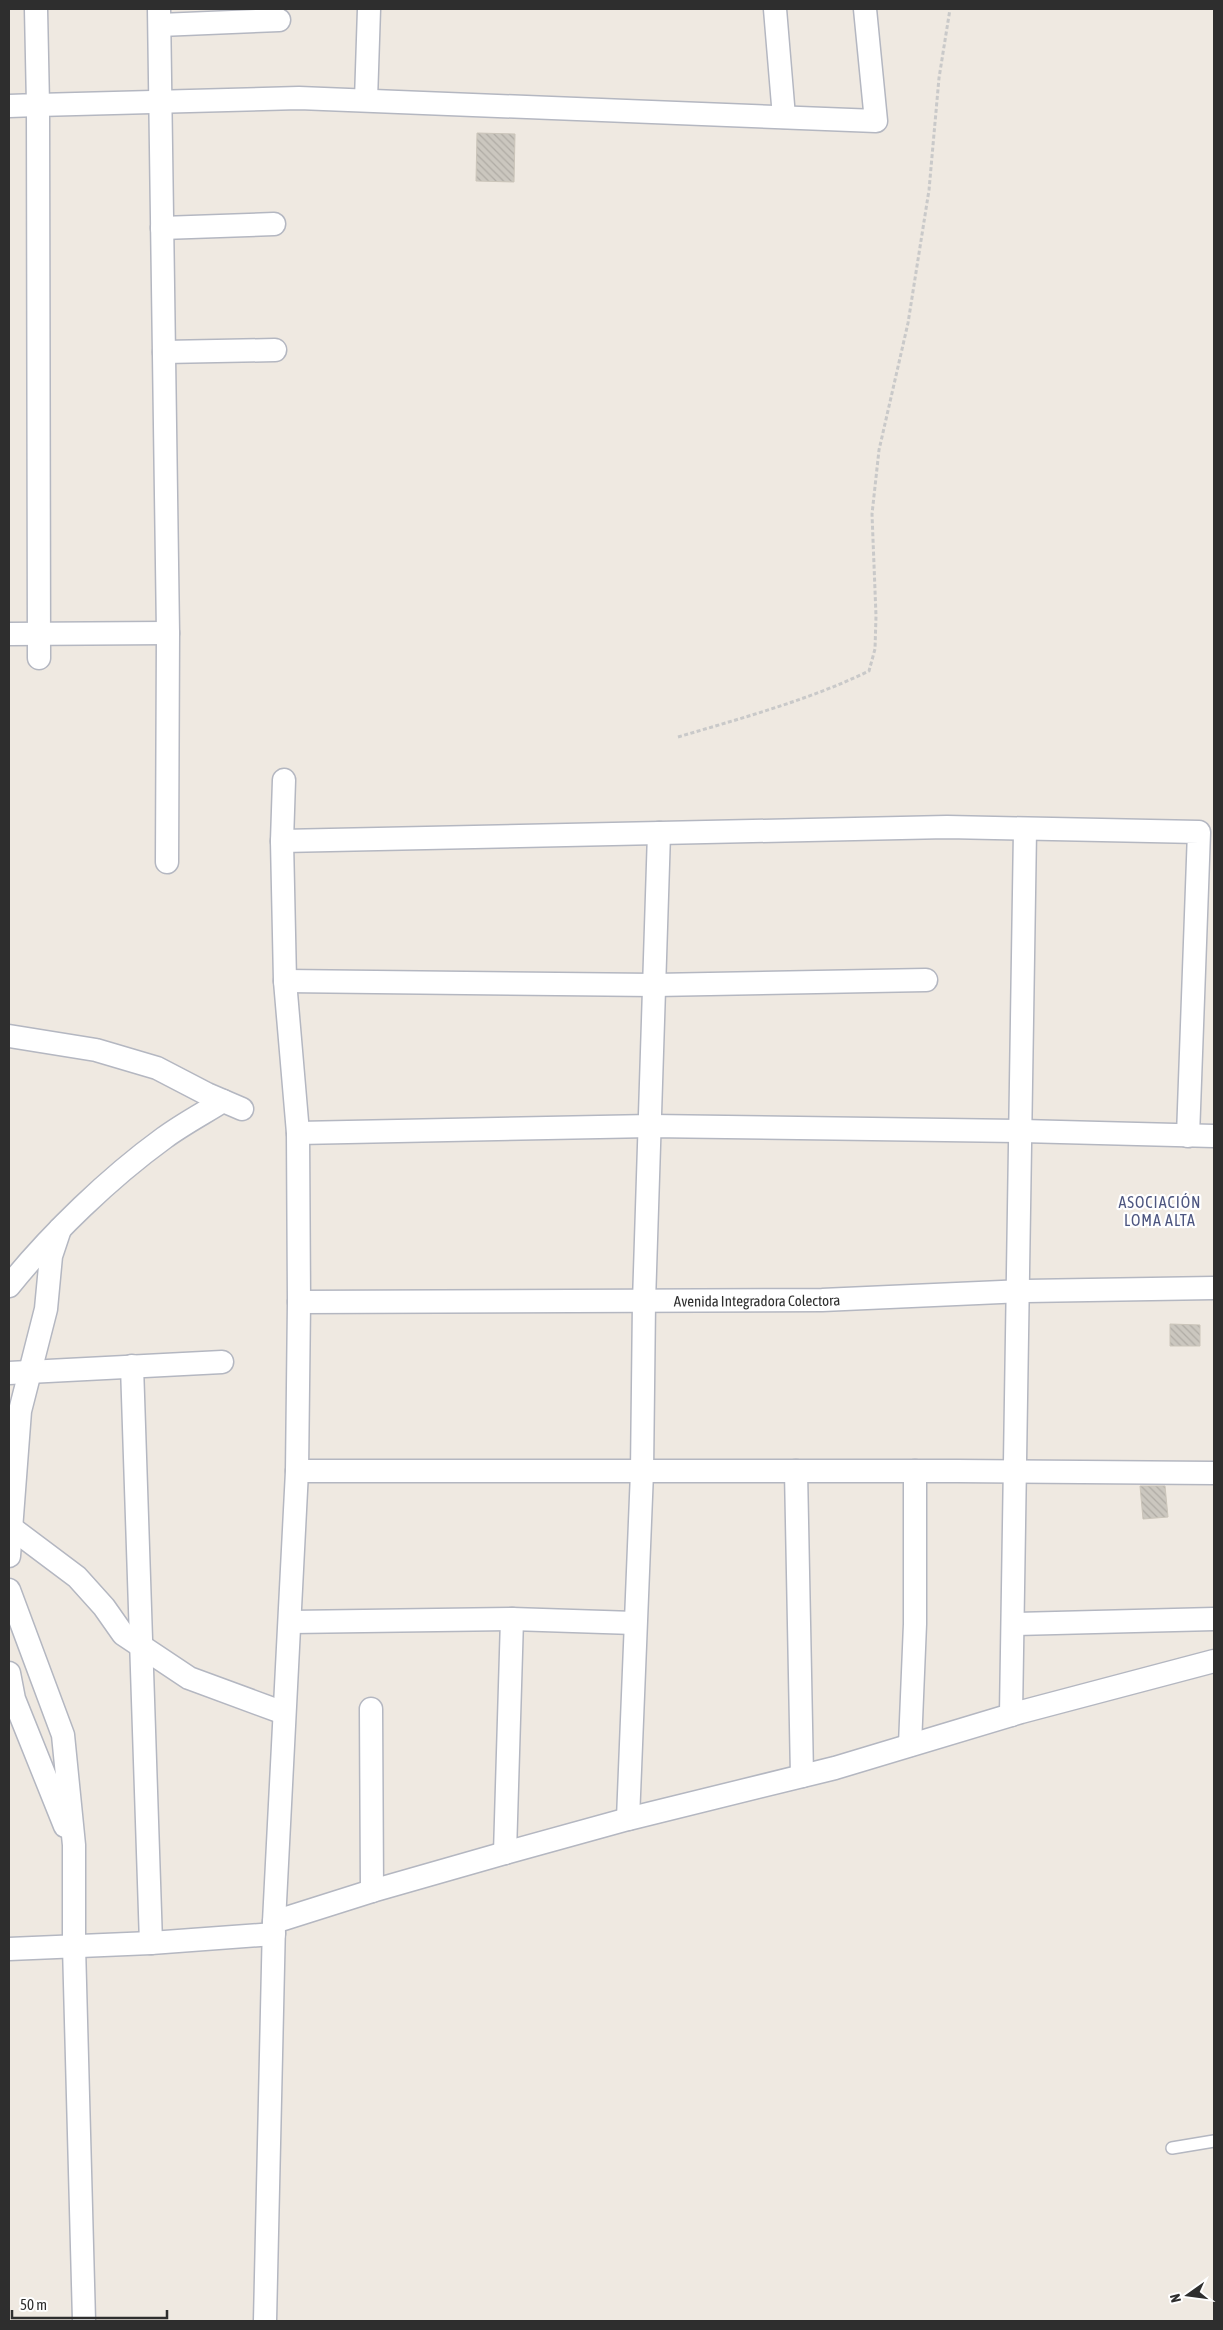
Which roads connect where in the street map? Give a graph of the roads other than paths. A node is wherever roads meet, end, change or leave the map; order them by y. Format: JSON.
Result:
{"nodes":[{"id":1,"x":36,"y":9,"type":"edge"},
{"id":2,"x":369,"y":9,"type":"edge"},
{"id":3,"x":775,"y":9,"type":"edge"},
{"id":4,"x":865,"y":9,"type":"edge"},
{"id":5,"x":159,"y":17,"type":"edge"},
{"id":6,"x":279,"y":20,"type":"dead end"},
{"id":7,"x":366,"y":100,"type":"junction"},
{"id":8,"x":160,"y":101,"type":"junction"},
{"id":9,"x":38,"y":105,"type":"junction"},
{"id":10,"x":9,"y":106,"type":"edge"},
{"id":11,"x":784,"y":117,"type":"junction"},
{"id":12,"x":274,"y":224,"type":"dead end"},
{"id":13,"x":162,"y":228,"type":"junction"},
{"id":14,"x":275,"y":350,"type":"dead end"},
{"id":15,"x":164,"y":352,"type":"junction"},
{"id":16,"x":9,"y":634,"type":"edge"},
{"id":17,"x":39,"y":634,"type":"junction"},
{"id":18,"x":168,"y":634,"type":"junction"},
{"id":19,"x":38,"y":658,"type":"dead end"},
{"id":20,"x":284,"y":780,"type":"dead end"},
{"id":21,"x":1025,"y":830,"type":"junction"},
{"id":22,"x":659,"y":833,"type":"junction"},
{"id":23,"x":282,"y":841,"type":"junction"},
{"id":24,"x":168,"y":862,"type":"dead end"},
{"id":25,"x":926,"y":980,"type":"dead end"},
{"id":26,"x":285,"y":981,"type":"junction"},
{"id":27,"x":654,"y":985,"type":"junction"},
{"id":28,"x":9,"y":1036,"type":"edge"},
{"id":29,"x":651,"y":1126,"type":"junction"},
{"id":30,"x":1022,"y":1131,"type":"junction"},
{"id":31,"x":298,"y":1133,"type":"junction"},
{"id":32,"x":1188,"y":1136,"type":"junction"},
{"id":33,"x":1214,"y":1136,"type":"edge"},
{"id":34,"x":60,"y":1229,"type":"junction"},
{"id":35,"x":9,"y":1286,"type":"edge"},
{"id":36,"x":1214,"y":1288,"type":"edge"},
{"id":37,"x":1019,"y":1292,"type":"junction"},
{"id":38,"x":299,"y":1302,"type":"junction"},
{"id":39,"x":644,"y":1302,"type":"junction"},
{"id":40,"x":222,"y":1362,"type":"dead end"},
{"id":41,"x":132,"y":1366,"type":"junction"},
{"id":42,"x":19,"y":1373,"type":"edge"},
{"id":43,"x":297,"y":1471,"type":"junction"},
{"id":44,"x":796,"y":1471,"type":"junction"},
{"id":45,"x":915,"y":1471,"type":"junction"},
{"id":46,"x":642,"y":1472,"type":"junction"},
{"id":47,"x":1016,"y":1472,"type":"junction"},
{"id":48,"x":1214,"y":1473,"type":"edge"},
{"id":49,"x":10,"y":1527,"type":"edge"},
{"id":50,"x":9,"y":1556,"type":"edge"},
{"id":51,"x":9,"y":1590,"type":"edge"},
{"id":52,"x":512,"y":1619,"type":"junction"},
{"id":53,"x":1214,"y":1619,"type":"edge"},
{"id":54,"x":291,"y":1622,"type":"junction"},
{"id":55,"x":634,"y":1623,"type":"junction"},
{"id":56,"x":1014,"y":1624,"type":"junction"},
{"id":57,"x":142,"y":1647,"type":"junction"},
{"id":58,"x":1214,"y":1661,"type":"edge"},
{"id":59,"x":9,"y":1674,"type":"edge"},
{"id":60,"x":370,"y":1709,"type":"dead end"},
{"id":61,"x":284,"y":1713,"type":"junction"},
{"id":62,"x":1010,"y":1715,"type":"junction"},
{"id":63,"x":910,"y":1745,"type":"junction"},
{"id":64,"x":802,"y":1776,"type":"junction"},
{"id":65,"x":628,"y":1819,"type":"junction"},
{"id":66,"x":74,"y":1845,"type":"junction"},
{"id":67,"x":505,"y":1853,"type":"junction"},
{"id":68,"x":372,"y":1891,"type":"junction"},
{"id":69,"x":274,"y":1928,"type":"junction"},
{"id":70,"x":151,"y":1943,"type":"junction"},
{"id":71,"x":74,"y":1946,"type":"junction"},
{"id":72,"x":9,"y":1949,"type":"edge"},
{"id":73,"x":1214,"y":2141,"type":"edge"},
{"id":74,"x":1172,"y":2148,"type":"dead end"},
{"id":75,"x":84,"y":2321,"type":"edge"},
{"id":76,"x":265,"y":2321,"type":"edge"}],
"edges":[{"from":1,"to":9,"type":"street"},
{"from":2,"to":7,"type":"street"},
{"from":3,"to":11,"type":"street"},
{"from":4,"to":11,"type":"street"},
{"from":5,"to":6,"type":"street"},
{"from":5,"to":8,"type":"street"},
{"from":7,"to":8,"type":"street"},
{"from":7,"to":11,"type":"street"},
{"from":8,"to":9,"type":"street"},
{"from":8,"to":13,"type":"street"},
{"from":9,"to":10,"type":"street"},
{"from":9,"to":17,"type":"street"},
{"from":12,"to":13,"type":"street"},
{"from":13,"to":15,"type":"street"},
{"from":14,"to":15,"type":"street"},
{"from":15,"to":18,"type":"street"},
{"from":16,"to":17,"type":"street"},
{"from":17,"to":18,"type":"street"},
{"from":17,"to":19,"type":"street"},
{"from":18,"to":24,"type":"street"},
{"from":20,"to":23,"type":"street"},
{"from":21,"to":22,"type":"street"},
{"from":21,"to":30,"type":"street"},
{"from":21,"to":32,"type":"street"},
{"from":22,"to":23,"type":"street"},
{"from":22,"to":27,"type":"street"},
{"from":23,"to":26,"type":"street"},
{"from":25,"to":27,"type":"street"},
{"from":26,"to":27,"type":"street"},
{"from":26,"to":31,"type":"street"},
{"from":27,"to":29,"type":"street"},
{"from":28,"to":34,"type":"street"},
{"from":29,"to":30,"type":"street"},
{"from":29,"to":31,"type":"street"},
{"from":29,"to":39,"type":"street"},
{"from":30,"to":32,"type":"street"},
{"from":30,"to":37,"type":"street"},
{"from":31,"to":38,"type":"street"},
{"from":32,"to":33,"type":"street"},
{"from":34,"to":35,"type":"street"},
{"from":34,"to":42,"type":"street"},
{"from":36,"to":37,"type":"street","name":"Avenida Integradora Colectora"},
{"from":37,"to":39,"type":"street","name":"Avenida Integradora Colectora"},
{"from":37,"to":47,"type":"street"},
{"from":38,"to":39,"type":"street","name":"Avenida Integradora Colectora"},
{"from":38,"to":43,"type":"street"},
{"from":39,"to":46,"type":"street"},
{"from":40,"to":41,"type":"street"},
{"from":41,"to":42,"type":"street"},
{"from":41,"to":57,"type":"street"},
{"from":42,"to":49,"type":"street"},
{"from":43,"to":46,"type":"street"},
{"from":43,"to":54,"type":"street"},
{"from":44,"to":45,"type":"street"},
{"from":44,"to":46,"type":"street"},
{"from":44,"to":64,"type":"street"},
{"from":45,"to":47,"type":"street"},
{"from":45,"to":63,"type":"street"},
{"from":46,"to":55,"type":"street"},
{"from":47,"to":48,"type":"street"},
{"from":47,"to":56,"type":"street"},
{"from":49,"to":50,"type":"street"},
{"from":49,"to":57,"type":"street"},
{"from":51,"to":66,"type":"street"},
{"from":52,"to":54,"type":"street"},
{"from":52,"to":55,"type":"street"},
{"from":52,"to":67,"type":"street"},
{"from":53,"to":56,"type":"street"},
{"from":54,"to":61,"type":"street"},
{"from":55,"to":65,"type":"street"},
{"from":56,"to":62,"type":"street"},
{"from":57,"to":61,"type":"street"},
{"from":57,"to":70,"type":"street"},
{"from":58,"to":62,"type":"street"},
{"from":59,"to":66,"type":"street"},
{"from":60,"to":68,"type":"street"},
{"from":61,"to":69,"type":"street"},
{"from":62,"to":63,"type":"street"},
{"from":63,"to":64,"type":"street"},
{"from":64,"to":65,"type":"street"},
{"from":65,"to":67,"type":"street"},
{"from":66,"to":71,"type":"street"},
{"from":67,"to":68,"type":"street"},
{"from":68,"to":69,"type":"street"},
{"from":69,"to":70,"type":"street"},
{"from":69,"to":76,"type":"street"},
{"from":70,"to":71,"type":"street"},
{"from":71,"to":72,"type":"street"},
{"from":71,"to":75,"type":"street"},
{"from":73,"to":74,"type":"lane"}]}
